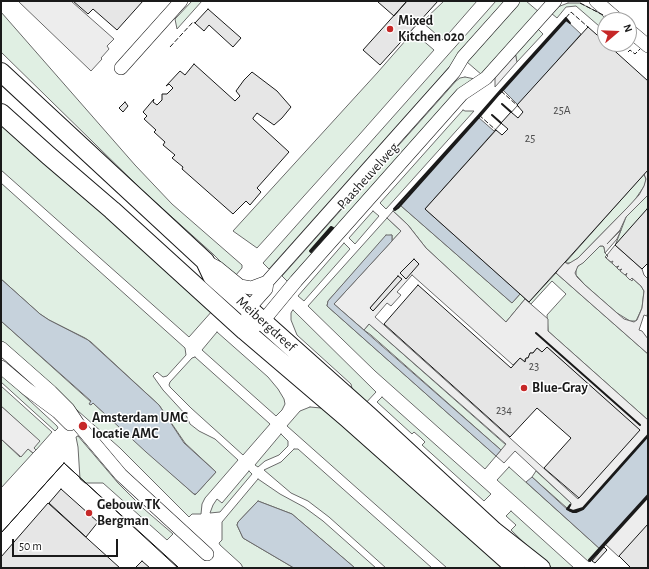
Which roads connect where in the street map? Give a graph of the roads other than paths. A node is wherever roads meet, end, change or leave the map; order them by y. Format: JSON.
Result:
{"nodes":[{"id":1,"x":181,"y":1,"type":"edge"},
{"id":2,"x":513,"y":1,"type":"edge"},
{"id":3,"x":555,"y":1,"type":"edge"},
{"id":4,"x":596,"y":1,"type":"edge"},
{"id":5,"x":609,"y":12,"type":"edge"},
{"id":6,"x":637,"y":37,"type":"edge"},
{"id":7,"x":648,"y":46,"type":"edge"},
{"id":8,"x":121,"y":68,"type":"dead end"},
{"id":9,"x":1,"y":72,"type":"edge"},
{"id":10,"x":1,"y":113,"type":"edge"},
{"id":11,"x":205,"y":261,"type":"junction"},
{"id":12,"x":267,"y":282,"type":"junction"},
{"id":13,"x":249,"y":308,"type":"junction"},
{"id":14,"x":263,"y":321,"type":"junction"},
{"id":15,"x":245,"y":331,"type":"junction"},
{"id":16,"x":1,"y":348,"type":"edge"},
{"id":17,"x":1,"y":367,"type":"edge"},
{"id":18,"x":78,"y":424,"type":"junction"},
{"id":19,"x":207,"y":554,"type":"dead end"},
{"id":20,"x":516,"y":568,"type":"edge"},
{"id":21,"x":541,"y":568,"type":"edge"}],
"edges":[{"from":1,"to":8,"type":"street"},
{"from":2,"to":12,"type":"street","name":"Paasheuvelweg"},
{"from":3,"to":14,"type":"street","name":"Paasheuvelweg"},
{"from":4,"to":5,"type":"street"},
{"from":6,"to":7,"type":"street"},
{"from":9,"to":11,"type":"main road","name":"Meibergdreef"},
{"from":10,"to":15,"type":"main road","name":"Meibergdreef"},
{"from":11,"to":12,"type":"street"},
{"from":11,"to":13,"type":"main road","name":"Meibergdreef"},
{"from":12,"to":13,"type":"street","name":"Paasheuvelweg"},
{"from":13,"to":14,"type":"main road","name":"Meibergdreef"},
{"from":13,"to":15,"type":"street"},
{"from":14,"to":15,"type":"street","name":"Paasheuvelweg"},
{"from":14,"to":21,"type":"main road","name":"Meibergdreef"},
{"from":15,"to":20,"type":"main road","name":"Meibergdreef"},
{"from":16,"to":18,"type":"street"},
{"from":17,"to":18,"type":"street"},
{"from":18,"to":19,"type":"street"}]}
